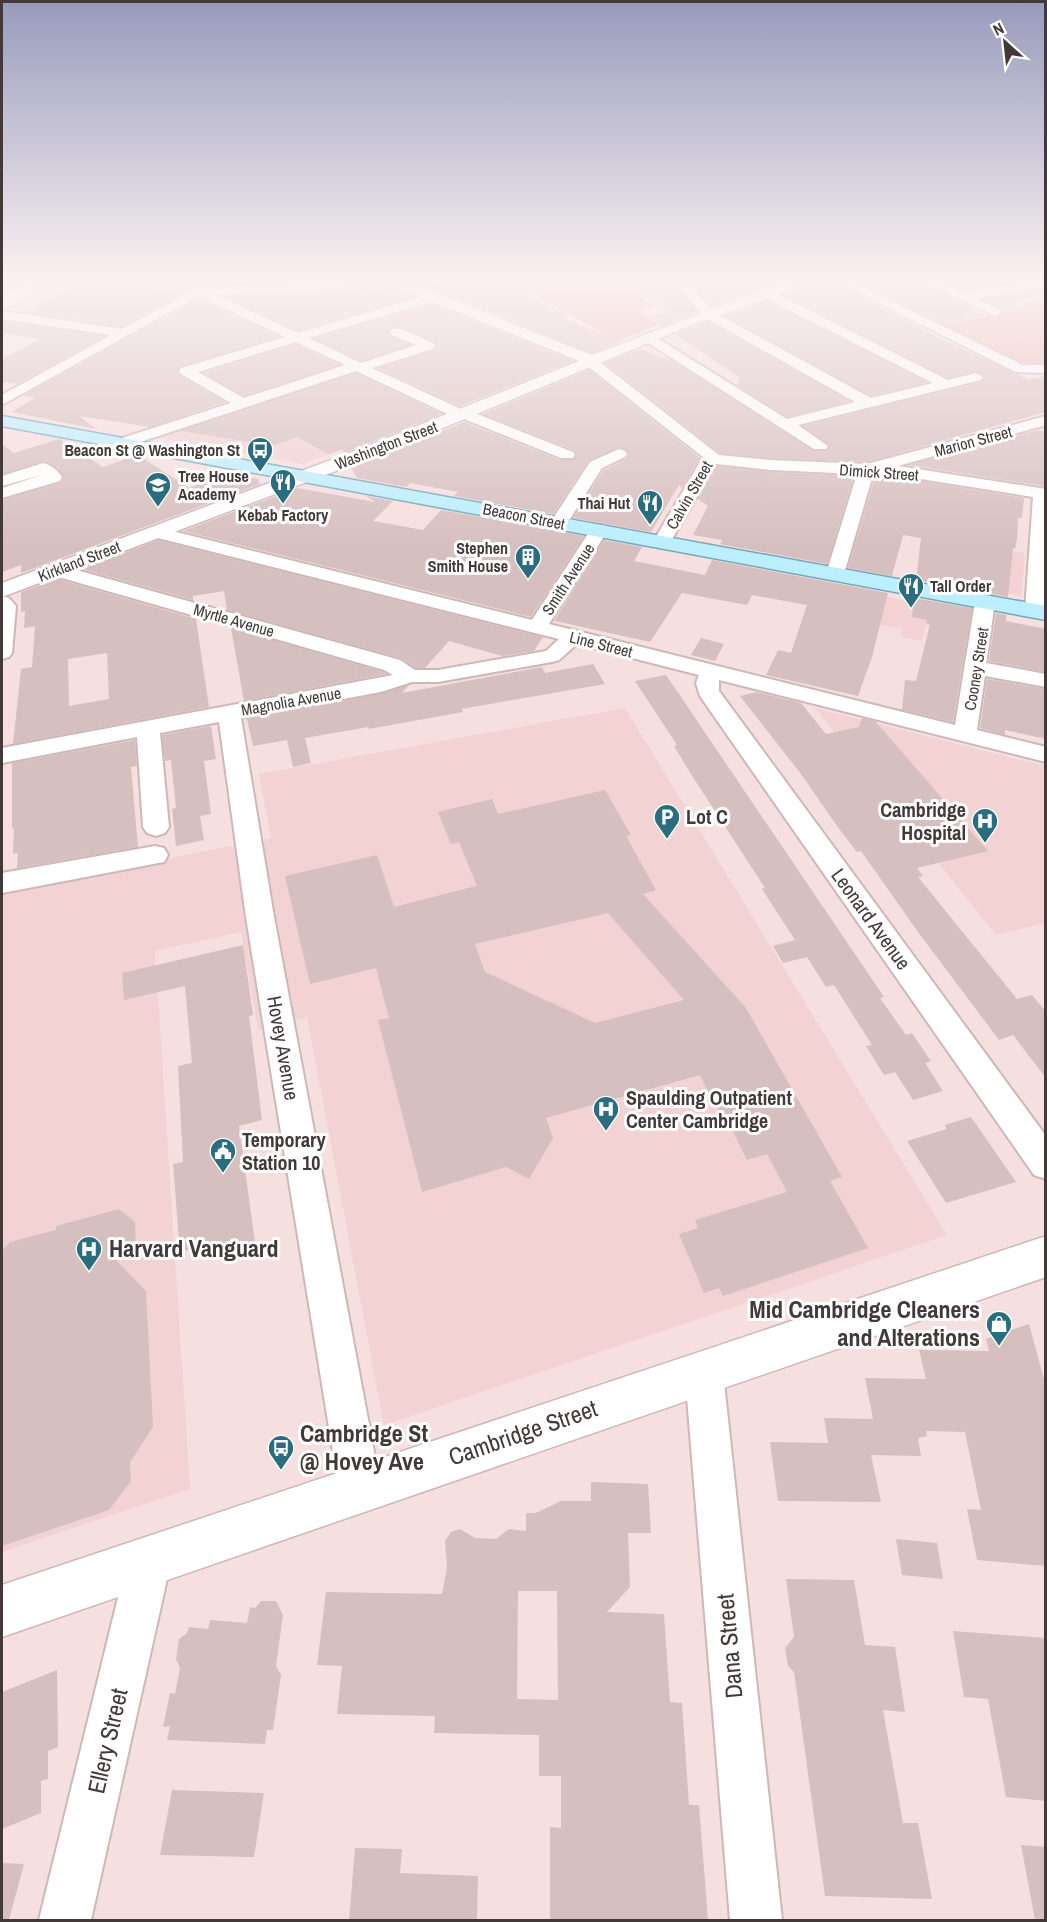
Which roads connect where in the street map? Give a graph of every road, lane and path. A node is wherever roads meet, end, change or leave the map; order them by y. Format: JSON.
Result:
{"nodes":[{"id":1,"x":64,"y":367,"type":"edge"},
{"id":2,"x":200,"y":367,"type":"edge"},
{"id":3,"x":359,"y":367,"type":"joint"},
{"id":4,"x":580,"y":367,"type":"edge"},
{"id":5,"x":597,"y":367,"type":"edge"},
{"id":6,"x":693,"y":367,"type":"edge"},
{"id":7,"x":803,"y":367,"type":"edge"},
{"id":8,"x":910,"y":367,"type":"edge"},
{"id":9,"x":1016,"y":367,"type":"edge"},
{"id":10,"x":1046,"y":369,"type":"edge"},
{"id":11,"x":976,"y":377,"type":"dead end"},
{"id":12,"x":946,"y":385,"type":"junction"},
{"id":13,"x":2,"y":401,"type":"edge"},
{"id":14,"x":242,"y":403,"type":"junction"},
{"id":15,"x":868,"y":403,"type":"junction"},
{"id":16,"x":463,"y":415,"type":"junction"},
{"id":17,"x":1046,"y":420,"type":"edge"},
{"id":18,"x":2,"y":421,"type":"edge"},
{"id":19,"x":784,"y":424,"type":"junction"},
{"id":20,"x":1026,"y":426,"type":"junction"},
{"id":21,"x":1046,"y":436,"type":"edge"},
{"id":22,"x":122,"y":443,"type":"junction"},
{"id":23,"x":820,"y":446,"type":"dead end"},
{"id":24,"x":620,"y":454,"type":"dead end"},
{"id":25,"x":567,"y":455,"type":"dead end"},
{"id":26,"x":711,"y":459,"type":"junction"},
{"id":27,"x":865,"y":470,"type":"junction"},
{"id":28,"x":305,"y":476,"type":"junction"},
{"id":29,"x":2,"y":481,"type":"edge"},
{"id":30,"x":2,"y":493,"type":"edge"},
{"id":31,"x":1044,"y":494,"type":"edge"},
{"id":32,"x":558,"y":523,"type":"junction"},
{"id":33,"x":599,"y":530,"type":"junction"},
{"id":34,"x":156,"y":532,"type":"junction"},
{"id":35,"x":662,"y":542,"type":"junction"},
{"id":36,"x":55,"y":570,"type":"junction"},
{"id":37,"x":836,"y":574,"type":"junction"},
{"id":38,"x":2,"y":590,"type":"edge"},
{"id":39,"x":2,"y":602,"type":"edge"},
{"id":40,"x":985,"y":602,"type":"junction"},
{"id":41,"x":1040,"y":612,"type":"edge"},
{"id":42,"x":537,"y":627,"type":"junction"},
{"id":43,"x":572,"y":636,"type":"junction"},
{"id":44,"x":2,"y":653,"type":"edge"},
{"id":45,"x":977,"y":668,"type":"junction"},
{"id":46,"x":711,"y":671,"type":"junction"},
{"id":47,"x":411,"y":676,"type":"junction"},
{"id":48,"x":1046,"y":681,"type":"edge"},
{"id":49,"x":229,"y":712,"type":"junction"},
{"id":50,"x":148,"y":727,"type":"junction"},
{"id":51,"x":965,"y":735,"type":"junction"},
{"id":52,"x":2,"y":755,"type":"edge"},
{"id":53,"x":1046,"y":755,"type":"edge"},
{"id":54,"x":156,"y":827,"type":"dead end"},
{"id":55,"x":155,"y":855,"type":"dead end"},
{"id":56,"x":2,"y":883,"type":"edge"},
{"id":57,"x":1046,"y":1164,"type":"edge"},
{"id":58,"x":1043,"y":1264,"type":"edge"},
{"id":59,"x":704,"y":1372,"type":"junction"},
{"id":60,"x":360,"y":1489,"type":"junction"},
{"id":61,"x":149,"y":1561,"type":"junction"},
{"id":62,"x":2,"y":1611,"type":"edge"},
{"id":63,"x":65,"y":1920,"type":"edge"},
{"id":64,"x":756,"y":1920,"type":"edge"}],
"edges":[{"from":1,"to":13,"type":"street"},
{"from":2,"to":14,"type":"street"},
{"from":3,"to":14,"type":"street"},
{"from":3,"to":16,"type":"street"},
{"from":4,"to":16,"type":"main road","name":"Washington Street"},
{"from":5,"to":26,"type":"street","name":"Calvin Street"},
{"from":6,"to":19,"type":"street"},
{"from":7,"to":15,"type":"street"},
{"from":8,"to":12,"type":"street"},
{"from":9,"to":10,"type":"street"},
{"from":11,"to":12,"type":"street"},
{"from":12,"to":15,"type":"street"},
{"from":14,"to":22,"type":"street"},
{"from":15,"to":19,"type":"street"},
{"from":16,"to":25,"type":"street"},
{"from":16,"to":28,"type":"main road","name":"Washington Street"},
{"from":17,"to":20,"type":"street","name":"Marion Street"},
{"from":18,"to":22,"type":"main road","name":"Beacon Street"},
{"from":19,"to":23,"type":"street"},
{"from":20,"to":21,"type":"street"},
{"from":20,"to":27,"type":"street","name":"Marion Street"},
{"from":22,"to":28,"type":"main road","name":"Beacon Street"},
{"from":24,"to":32,"type":"street"},
{"from":26,"to":27,"type":"street","name":"Dimick Street"},
{"from":26,"to":35,"type":"street","name":"Calvin Street"},
{"from":27,"to":31,"type":"street","name":"Dimick Street"},
{"from":27,"to":37,"type":"street"},
{"from":28,"to":32,"type":"main road","name":"Beacon Street"},
{"from":28,"to":34,"type":"main road","name":"Washington Street"},
{"from":29,"to":30,"type":"street"},
{"from":31,"to":41,"type":"street"},
{"from":32,"to":33,"type":"main road","name":"Beacon Street"},
{"from":33,"to":35,"type":"main road","name":"Beacon Street"},
{"from":33,"to":42,"type":"street","name":"Smith Avenue"},
{"from":34,"to":36,"type":"main road","name":"Kirkland Street"},
{"from":34,"to":42,"type":"street","name":"Line Street"},
{"from":35,"to":37,"type":"main road","name":"Beacon Street"},
{"from":36,"to":38,"type":"main road","name":"Kirkland Street"},
{"from":36,"to":47,"type":"street","name":"Myrtle Avenue"},
{"from":37,"to":40,"type":"main road","name":"Beacon Street"},
{"from":39,"to":44,"type":"street"},
{"from":40,"to":41,"type":"main road","name":"Beacon Street"},
{"from":40,"to":45,"type":"street","name":"Cooney Street"},
{"from":42,"to":43,"type":"street","name":"Line Street"},
{"from":43,"to":46,"type":"street","name":"Line Street"},
{"from":43,"to":47,"type":"street","name":"Magnolia Avenue"},
{"from":45,"to":48,"type":"street"},
{"from":45,"to":51,"type":"street","name":"Cooney Street"},
{"from":46,"to":51,"type":"street","name":"Line Street"},
{"from":46,"to":57,"type":"street","name":"Leonard Avenue"},
{"from":47,"to":49,"type":"street","name":"Magnolia Avenue"},
{"from":49,"to":50,"type":"street","name":"Magnolia Avenue"},
{"from":49,"to":60,"type":"street","name":"Hovey Avenue"},
{"from":50,"to":52,"type":"street","name":"Magnolia Avenue"},
{"from":50,"to":54,"type":"street"},
{"from":51,"to":53,"type":"street","name":"Line Street"},
{"from":55,"to":56,"type":"street"},
{"from":58,"to":59,"type":"main road","name":"Cambridge Street"},
{"from":59,"to":60,"type":"main road","name":"Cambridge Street"},
{"from":59,"to":64,"type":"street","name":"Dana Street"},
{"from":60,"to":61,"type":"main road","name":"Cambridge Street"},
{"from":61,"to":62,"type":"main road","name":"Cambridge Street"},
{"from":61,"to":63,"type":"street","name":"Ellery Street"}]}
